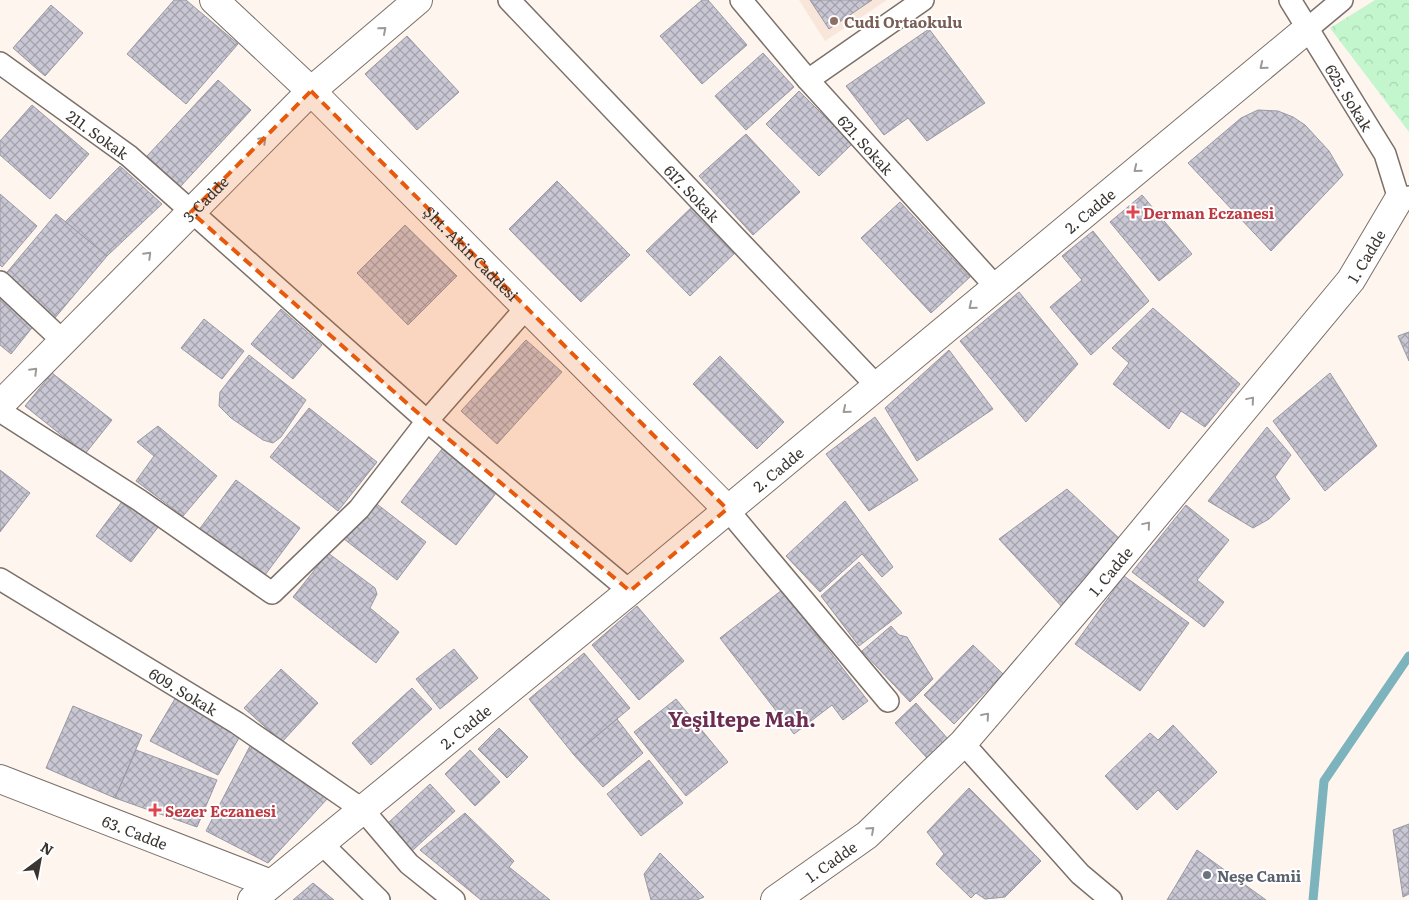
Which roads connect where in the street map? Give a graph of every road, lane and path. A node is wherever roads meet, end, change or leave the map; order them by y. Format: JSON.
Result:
{"nodes":[{"id":1,"x":214,"y":0,"type":"edge"},
{"id":2,"x":418,"y":0,"type":"edge"},
{"id":3,"x":509,"y":0,"type":"edge"},
{"id":4,"x":741,"y":0,"type":"edge"},
{"id":5,"x":923,"y":0,"type":"edge"},
{"id":6,"x":1290,"y":0,"type":"edge"},
{"id":7,"x":1342,"y":0,"type":"edge"},
{"id":8,"x":1304,"y":32,"type":"junction"},
{"id":9,"x":0,"y":63,"type":"edge"},
{"id":10,"x":808,"y":80,"type":"junction"},
{"id":11,"x":311,"y":91,"type":"junction"},
{"id":12,"x":1404,"y":198,"type":"edge"},
{"id":13,"x":191,"y":212,"type":"junction"},
{"id":14,"x":0,"y":282,"type":"edge"},
{"id":15,"x":996,"y":286,"type":"junction"},
{"id":16,"x":526,"y":308,"type":"junction"},
{"id":17,"x":64,"y":341,"type":"junction"},
{"id":18,"x":876,"y":385,"type":"junction"},
{"id":19,"x":0,"y":405,"type":"edge"},
{"id":20,"x":0,"y":411,"type":"edge"},
{"id":21,"x":427,"y":421,"type":"junction"},
{"id":22,"x":727,"y":509,"type":"junction"},
{"id":23,"x":0,"y":579,"type":"edge"},
{"id":24,"x":630,"y":591,"type":"junction"},
{"id":25,"x":888,"y":701,"type":"dead end"},
{"id":26,"x":963,"y":743,"type":"junction"},
{"id":27,"x":0,"y":778,"type":"edge"},
{"id":28,"x":363,"y":810,"type":"junction"},
{"id":29,"x":322,"y":844,"type":"junction"},
{"id":30,"x":262,"y":892,"type":"edge"},
{"id":31,"x":380,"y":900,"type":"edge"},
{"id":32,"x":454,"y":900,"type":"edge"},
{"id":33,"x":775,"y":900,"type":"edge"},
{"id":34,"x":1111,"y":900,"type":"edge"}],
"edges":[{"from":1,"to":11,"type":"street","name":"Şht. Akin Caddesi"},
{"from":11,"to":2,"type":"street","name":"3.Cadde","one_way":true},
{"from":3,"to":18,"type":"street","name":"617. Sokak"},
{"from":4,"to":10,"type":"street","name":"621. Sokak"},
{"from":5,"to":10,"type":"street"},
{"from":6,"to":8,"type":"street","name":"625. Sokak"},
{"from":7,"to":8,"type":"street"},
{"from":8,"to":12,"type":"street","name":"625. Sokak"},
{"from":8,"to":15,"type":"street","name":"2. Cadde","one_way":true},
{"from":9,"to":13,"type":"street","name":"211. Sokak"},
{"from":10,"to":15,"type":"street","name":"621. Sokak"},
{"from":13,"to":11,"type":"street","name":"3.Cadde","one_way":true},
{"from":11,"to":16,"type":"street","name":"Şht. Akin Caddesi"},
{"from":26,"to":12,"type":"street","name":"1. Cadde","one_way":true},
{"from":17,"to":13,"type":"street","name":"3.Cadde","one_way":true},
{"from":13,"to":21,"type":"street","name":"211. Sokak"},
{"from":14,"to":17,"type":"street"},
{"from":15,"to":18,"type":"street","name":"2. Cadde","one_way":true},
{"from":16,"to":21,"type":"street"},
{"from":16,"to":22,"type":"street","name":"Şht. Akin Caddesi"},
{"from":19,"to":17,"type":"street","name":"3.Cadde","one_way":true},
{"from":18,"to":22,"type":"street","name":"2. Cadde","one_way":true},
{"from":20,"to":21,"type":"street"},
{"from":21,"to":24,"type":"street","name":"211. Sokak"},
{"from":22,"to":24,"type":"street","name":"2. Cadde"},
{"from":22,"to":25,"type":"street"},
{"from":23,"to":28,"type":"street","name":"609. Sokak"},
{"from":24,"to":28,"type":"street","name":"2. Cadde"},
{"from":33,"to":26,"type":"street","name":"1. Cadde","one_way":true},
{"from":26,"to":34,"type":"street"},
{"from":27,"to":30,"type":"street","name":"63. Cadde"},
{"from":28,"to":29,"type":"street","name":"2. Cadde"},
{"from":28,"to":32,"type":"street","name":"609. Sokak"},
{"from":29,"to":30,"type":"street","name":"2. Cadde"},
{"from":29,"to":31,"type":"street"}]}
